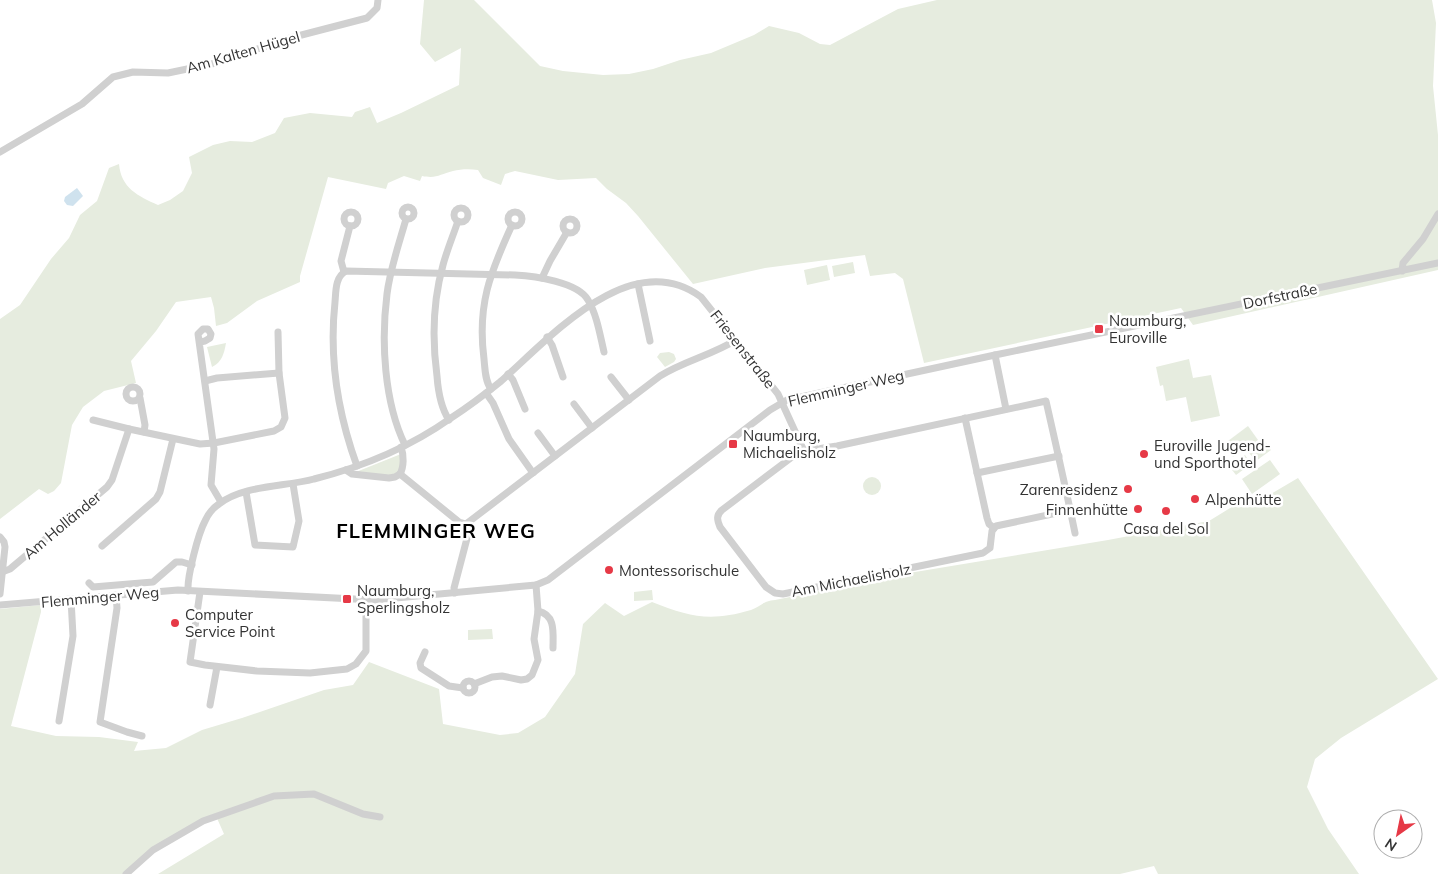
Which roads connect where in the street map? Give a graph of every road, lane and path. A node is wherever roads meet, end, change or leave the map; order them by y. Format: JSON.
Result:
{"nodes":[{"id":1,"x":378,"y":0,"type":"edge"},
{"id":2,"x":0,"y":152,"type":"edge"},
{"id":3,"x":1438,"y":214,"type":"edge"},
{"id":4,"x":406,"y":220,"type":"dead end"},
{"id":5,"x":458,"y":221,"type":"dead end"},
{"id":6,"x":512,"y":225,"type":"dead end"},
{"id":7,"x":350,"y":226,"type":"dead end"},
{"id":8,"x":567,"y":232,"type":"dead end"},
{"id":9,"x":1438,"y":263,"type":"edge"},
{"id":10,"x":391,"y":271,"type":"junction"},
{"id":11,"x":1402,"y":271,"type":"junction"},
{"id":12,"x":344,"y":272,"type":"junction"},
{"id":13,"x":441,"y":272,"type":"junction"},
{"id":14,"x":491,"y":274,"type":"junction"},
{"id":15,"x":542,"y":278,"type":"junction"},
{"id":16,"x":638,"y":284,"type":"junction"},
{"id":17,"x":591,"y":305,"type":"junction"},
{"id":18,"x":1122,"y":328,"type":"joint"},
{"id":19,"x":278,"y":332,"type":"dead end"},
{"id":20,"x":548,"y":337,"type":"junction"},
{"id":21,"x":736,"y":340,"type":"junction"},
{"id":22,"x":650,"y":341,"type":"dead end"},
{"id":23,"x":200,"y":342,"type":"dead end"},
{"id":24,"x":604,"y":352,"type":"dead end"},
{"id":25,"x":994,"y":355,"type":"junction"},
{"id":26,"x":279,"y":373,"type":"junction"},
{"id":27,"x":508,"y":374,"type":"junction"},
{"id":28,"x":563,"y":377,"type":"dead end"},
{"id":29,"x":611,"y":377,"type":"dead end"},
{"id":30,"x":205,"y":381,"type":"junction"},
{"id":31,"x":489,"y":391,"type":"junction"},
{"id":32,"x":140,"y":398,"type":"dead end"},
{"id":33,"x":629,"y":400,"type":"junction"},
{"id":34,"x":782,"y":402,"type":"junction"},
{"id":35,"x":574,"y":404,"type":"dead end"},
{"id":36,"x":525,"y":408,"type":"dead end"},
{"id":37,"x":1006,"y":409,"type":"junction"},
{"id":38,"x":965,"y":418,"type":"junction"},
{"id":39,"x":93,"y":420,"type":"dead end"},
{"id":40,"x":449,"y":420,"type":"junction"},
{"id":41,"x":592,"y":428,"type":"junction"},
{"id":42,"x":129,"y":429,"type":"junction"},
{"id":43,"x":144,"y":432,"type":"junction"},
{"id":44,"x":538,"y":433,"type":"dead end"},
{"id":45,"x":173,"y":439,"type":"junction"},
{"id":46,"x":214,"y":443,"type":"junction"},
{"id":47,"x":403,"y":446,"type":"junction"},
{"id":48,"x":804,"y":451,"type":"junction"},
{"id":49,"x":555,"y":456,"type":"junction"},
{"id":50,"x":1059,"y":456,"type":"junction"},
{"id":51,"x":357,"y":466,"type":"junction"},
{"id":52,"x":346,"y":470,"type":"junction"},
{"id":53,"x":533,"y":473,"type":"junction"},
{"id":54,"x":977,"y":473,"type":"junction"},
{"id":55,"x":400,"y":474,"type":"junction"},
{"id":56,"x":293,"y":484,"type":"junction"},
{"id":57,"x":246,"y":492,"type":"junction"},
{"id":58,"x":221,"y":502,"type":"junction"},
{"id":59,"x":1070,"y":510,"type":"junction"},
{"id":60,"x":468,"y":523,"type":"junction"},
{"id":61,"x":994,"y":528,"type":"junction"},
{"id":62,"x":1075,"y":533,"type":"dead end"},
{"id":63,"x":0,"y":538,"type":"edge"},
{"id":64,"x":102,"y":546,"type":"dead end"},
{"id":65,"x":192,"y":565,"type":"junction"},
{"id":66,"x":2,"y":572,"type":"junction"},
{"id":67,"x":90,"y":583,"type":"dead end"},
{"id":68,"x":536,"y":585,"type":"junction"},
{"id":69,"x":188,"y":591,"type":"junction"},
{"id":70,"x":200,"y":592,"type":"junction"},
{"id":71,"x":0,"y":594,"type":"edge"},
{"id":72,"x":455,"y":594,"type":"junction"},
{"id":73,"x":116,"y":595,"type":"junction"},
{"id":74,"x":72,"y":599,"type":"junction"},
{"id":75,"x":366,"y":600,"type":"junction"},
{"id":76,"x":0,"y":605,"type":"edge"},
{"id":77,"x":538,"y":611,"type":"junction"},
{"id":78,"x":554,"y":648,"type":"dead end"},
{"id":79,"x":425,"y":652,"type":"dead end"},
{"id":80,"x":217,"y":667,"type":"junction"},
{"id":81,"x":210,"y":705,"type":"dead end"},
{"id":82,"x":59,"y":722,"type":"dead end"},
{"id":83,"x":142,"y":736,"type":"dead end"},
{"id":84,"x":380,"y":817,"type":"dead end"},
{"id":85,"x":126,"y":874,"type":"edge"}],
"edges":[{"from":1,"to":2,"type":"street","name":"Am Kalten Hügel"},
{"from":3,"to":11,"type":"street"},
{"from":4,"to":10,"type":"street"},
{"from":5,"to":13,"type":"street"},
{"from":6,"to":14,"type":"street"},
{"from":7,"to":12,"type":"street"},
{"from":8,"to":15,"type":"street"},
{"from":9,"to":11,"type":"street","name":"Dorfstraße"},
{"from":10,"to":12,"type":"street"},
{"from":10,"to":13,"type":"street"},
{"from":10,"to":47,"type":"street"},
{"from":11,"to":18,"type":"street","name":"Dorfstraße"},
{"from":12,"to":51,"type":"street"},
{"from":13,"to":14,"type":"street"},
{"from":13,"to":40,"type":"street"},
{"from":14,"to":15,"type":"street"},
{"from":14,"to":31,"type":"street"},
{"from":15,"to":17,"type":"street"},
{"from":16,"to":17,"type":"street"},
{"from":16,"to":21,"type":"street","name":"Friesenstraße"},
{"from":16,"to":22,"type":"street"},
{"from":17,"to":20,"type":"street"},
{"from":17,"to":24,"type":"street"},
{"from":18,"to":25,"type":"street","name":"Flemminger Weg"},
{"from":19,"to":26,"type":"street"},
{"from":20,"to":27,"type":"street"},
{"from":20,"to":28,"type":"street"},
{"from":21,"to":33,"type":"street"},
{"from":21,"to":34,"type":"street","name":"Friesenstraße"},
{"from":23,"to":30,"type":"street"},
{"from":25,"to":34,"type":"street","name":"Flemminger Weg"},
{"from":25,"to":37,"type":"street"},
{"from":26,"to":30,"type":"street"},
{"from":26,"to":46,"type":"street"},
{"from":27,"to":31,"type":"street"},
{"from":27,"to":36,"type":"street"},
{"from":29,"to":33,"type":"street"},
{"from":30,"to":46,"type":"street"},
{"from":31,"to":40,"type":"street"},
{"from":31,"to":53,"type":"street"},
{"from":32,"to":43,"type":"street"},
{"from":33,"to":41,"type":"street"},
{"from":34,"to":48,"type":"street"},
{"from":34,"to":68,"type":"street","name":"Flemminger Weg"},
{"from":35,"to":41,"type":"street"},
{"from":37,"to":38,"type":"street","name":"Am Michaelisholz"},
{"from":37,"to":50,"type":"street","name":"Am Michaelisholz"},
{"from":38,"to":48,"type":"street","name":"Am Michaelisholz"},
{"from":38,"to":54,"type":"street"},
{"from":39,"to":42,"type":"street"},
{"from":40,"to":47,"type":"street"},
{"from":41,"to":49,"type":"street"},
{"from":42,"to":43,"type":"street"},
{"from":42,"to":66,"type":"street","name":"Am Holländer"},
{"from":43,"to":45,"type":"street"},
{"from":44,"to":49,"type":"street"},
{"from":45,"to":46,"type":"street"},
{"from":45,"to":64,"type":"street"},
{"from":46,"to":58,"type":"street"},
{"from":47,"to":51,"type":"street"},
{"from":47,"to":55,"type":"street"},
{"from":48,"to":61,"type":"street","name":"Am Michaelisholz"},
{"from":49,"to":53,"type":"street"},
{"from":50,"to":54,"type":"street"},
{"from":50,"to":59,"type":"street","name":"Am Michaelisholz"},
{"from":51,"to":52,"type":"street"},
{"from":52,"to":55,"type":"street"},
{"from":52,"to":56,"type":"street"},
{"from":53,"to":60,"type":"street"},
{"from":54,"to":61,"type":"street"},
{"from":55,"to":60,"type":"street"},
{"from":56,"to":57,"type":"street"},
{"from":56,"to":57,"type":"street"},
{"from":57,"to":58,"type":"street"},
{"from":58,"to":65,"type":"street"},
{"from":59,"to":61,"type":"street"},
{"from":59,"to":62,"type":"street","name":"Am Michaelisholz"},
{"from":60,"to":72,"type":"street"},
{"from":63,"to":66,"type":"street","name":"Am Holländer"},
{"from":65,"to":67,"type":"street"},
{"from":65,"to":69,"type":"street"},
{"from":66,"to":71,"type":"street","name":"Am Holländer"},
{"from":68,"to":72,"type":"street","name":"Flemminger Weg"},
{"from":68,"to":77,"type":"street"},
{"from":69,"to":70,"type":"street","name":"Flemminger Weg"},
{"from":69,"to":73,"type":"street","name":"Flemminger Weg"},
{"from":70,"to":75,"type":"street","name":"Flemminger Weg"},
{"from":70,"to":80,"type":"street"},
{"from":72,"to":75,"type":"street","name":"Flemminger Weg"},
{"from":73,"to":74,"type":"street","name":"Flemminger Weg"},
{"from":73,"to":83,"type":"street"},
{"from":74,"to":76,"type":"street","name":"Flemminger Weg"},
{"from":74,"to":82,"type":"street"},
{"from":75,"to":80,"type":"street"},
{"from":77,"to":78,"type":"street"},
{"from":77,"to":79,"type":"street"},
{"from":80,"to":81,"type":"street"},
{"from":84,"to":85,"type":"street"}]}
